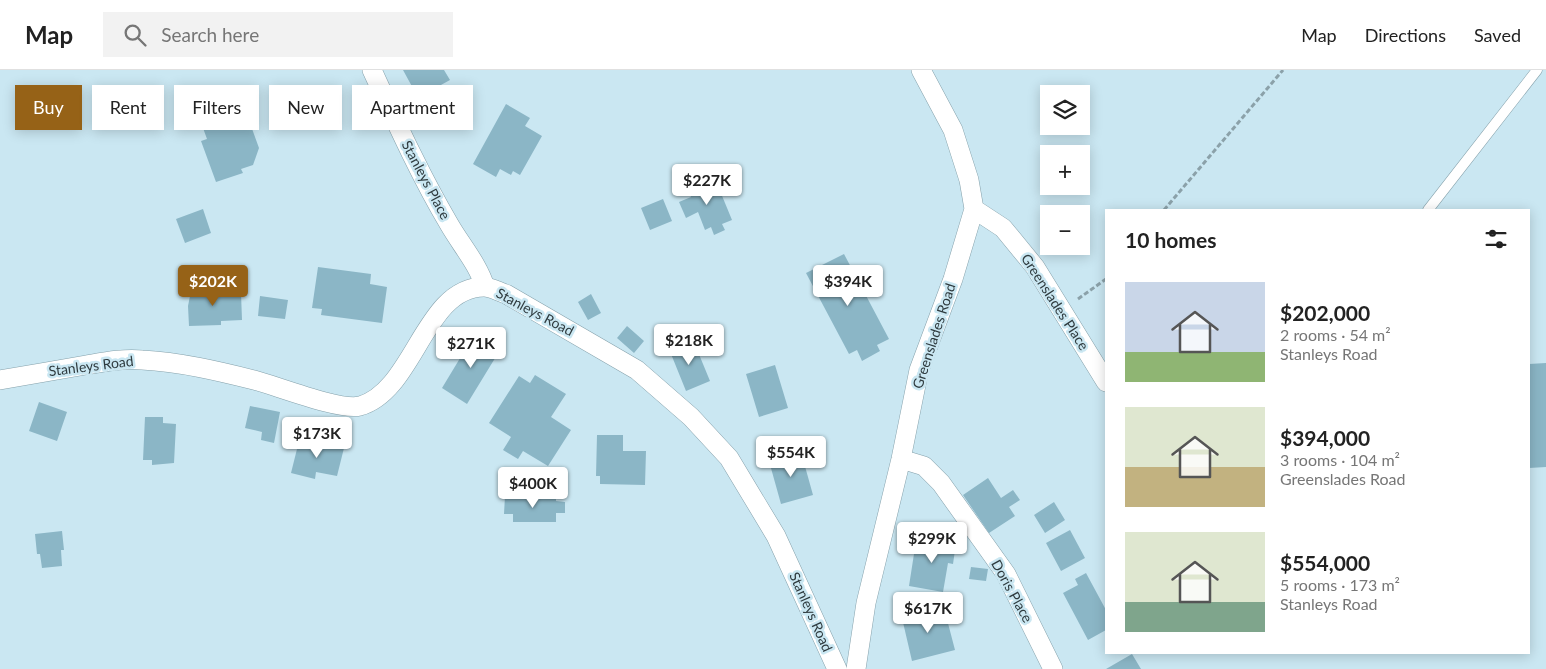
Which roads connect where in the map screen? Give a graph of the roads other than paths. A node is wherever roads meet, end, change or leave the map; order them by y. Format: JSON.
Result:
{"nodes":[{"id":1,"x":372,"y":70,"type":"edge"},
{"id":2,"x":921,"y":70,"type":"edge"},
{"id":3,"x":1537,"y":70,"type":"edge"},
{"id":4,"x":974,"y":209,"type":"junction"},
{"id":5,"x":1429,"y":209,"type":"edge"},
{"id":6,"x":485,"y":287,"type":"junction"},
{"id":7,"x":0,"y":380,"type":"edge"},
{"id":8,"x":1105,"y":380,"type":"edge"},
{"id":9,"x":901,"y":459,"type":"junction"},
{"id":10,"x":837,"y":669,"type":"edge"},
{"id":11,"x":856,"y":669,"type":"edge"},
{"id":12,"x":1053,"y":669,"type":"edge"}],
"edges":[{"from":1,"to":6,"type":"street","name":"Stanleys Place"},
{"from":2,"to":4,"type":"street","name":"Greenslades Road"},
{"from":3,"to":5,"type":"lane"},
{"from":4,"to":8,"type":"street","name":"Greenslades Place"},
{"from":4,"to":9,"type":"street","name":"Greenslades Road"},
{"from":6,"to":7,"type":"street","name":"Stanleys Road"},
{"from":6,"to":10,"type":"street","name":"Stanleys Road"},
{"from":9,"to":11,"type":"street","name":"Greenslades Road"},
{"from":9,"to":12,"type":"street","name":"Doris Place"}]}
